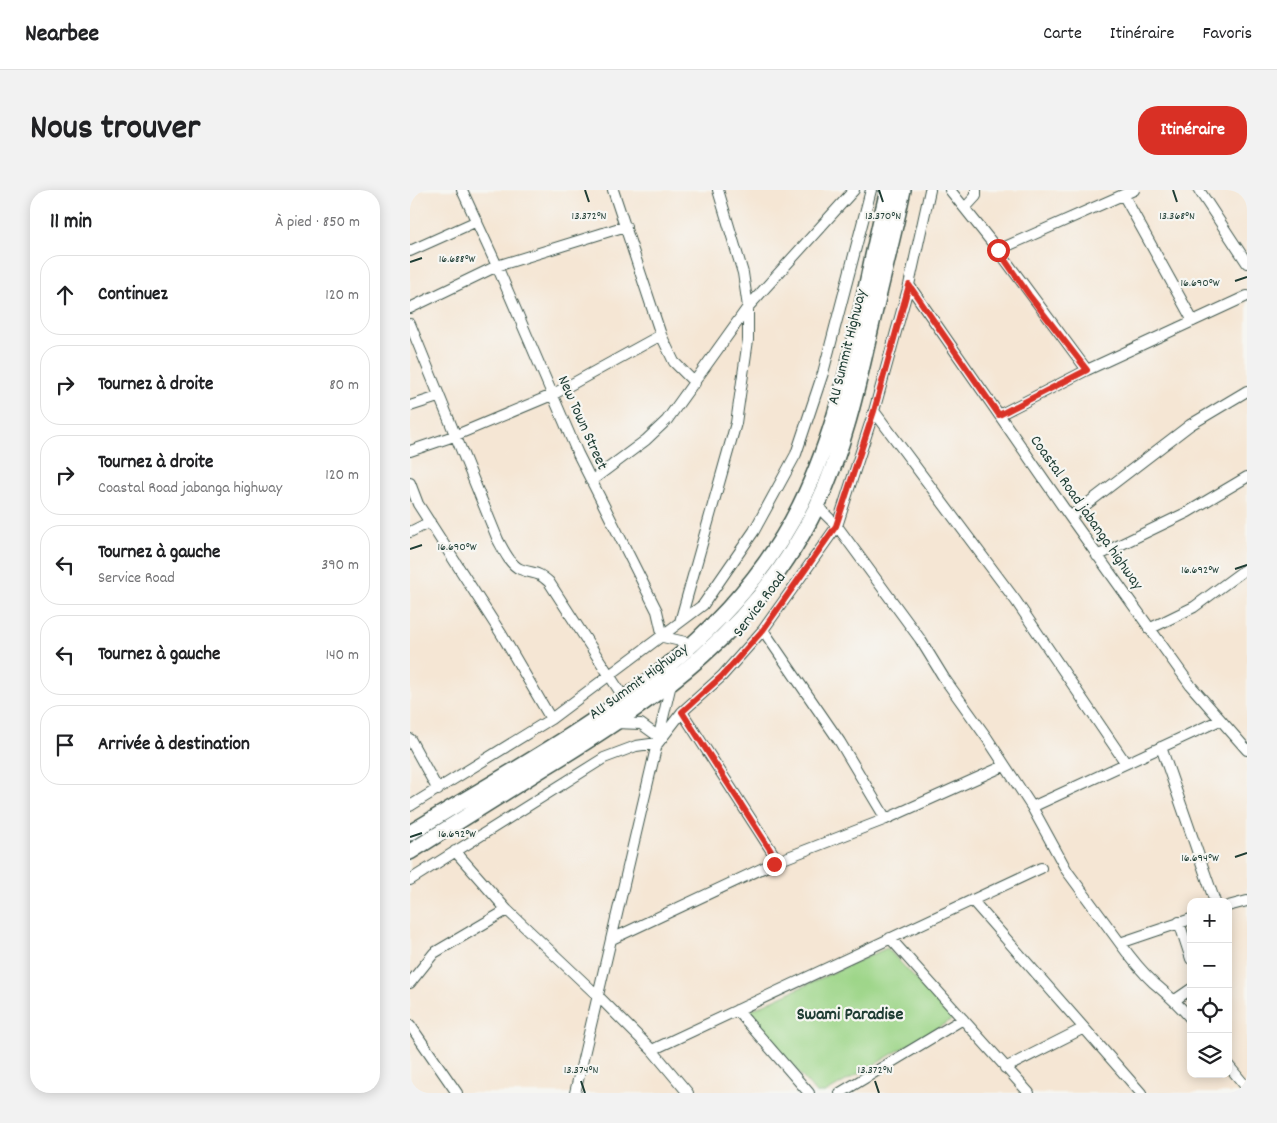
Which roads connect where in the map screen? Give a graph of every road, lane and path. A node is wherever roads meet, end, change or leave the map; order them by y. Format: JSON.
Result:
{"nodes":[{"id":1,"x":462,"y":190,"type":"edge"},
{"id":2,"x":614,"y":190,"type":"edge"},
{"id":3,"x":718,"y":190,"type":"edge"},
{"id":4,"x":854,"y":190,"type":"edge"},
{"id":5,"x":871,"y":190,"type":"edge"},
{"id":6,"x":888,"y":190,"type":"edge"},
{"id":7,"x":903,"y":190,"type":"edge"},
{"id":8,"x":930,"y":190,"type":"edge"},
{"id":9,"x":950,"y":190,"type":"edge"},
{"id":10,"x":976,"y":190,"type":"edge"},
{"id":11,"x":1134,"y":190,"type":"edge"},
{"id":12,"x":1199,"y":190,"type":"edge"},
{"id":13,"x":1124,"y":196,"type":"junction"},
{"id":14,"x":965,"y":208,"type":"junction"},
{"id":15,"x":476,"y":221,"type":"junction"},
{"id":16,"x":626,"y":226,"type":"junction"},
{"id":17,"x":998,"y":250,"type":"junction"},
{"id":18,"x":410,"y":251,"type":"edge"},
{"id":19,"x":1247,"y":263,"type":"edge"},
{"id":20,"x":497,"y":266,"type":"junction"},
{"id":21,"x":909,"y":285,"type":"junction"},
{"id":22,"x":1247,"y":296,"type":"edge"},
{"id":23,"x":748,"y":307,"type":"junction"},
{"id":24,"x":410,"y":308,"type":"edge"},
{"id":25,"x":1192,"y":321,"type":"junction"},
{"id":26,"x":410,"y":324,"type":"edge"},
{"id":27,"x":661,"y":335,"type":"junction"},
{"id":28,"x":1087,"y":370,"type":"junction"},
{"id":29,"x":695,"y":383,"type":"junction"},
{"id":30,"x":1247,"y":391,"type":"edge"},
{"id":31,"x":552,"y":395,"type":"junction"},
{"id":32,"x":438,"y":397,"type":"junction"},
{"id":33,"x":410,"y":406,"type":"edge"},
{"id":34,"x":874,"y":411,"type":"junction"},
{"id":35,"x":999,"y":415,"type":"junction"},
{"id":36,"x":454,"y":436,"type":"junction"},
{"id":37,"x":410,"y":451,"type":"edge"},
{"id":38,"x":1247,"y":477,"type":"edge"},
{"id":39,"x":591,"y":480,"type":"junction"},
{"id":40,"x":410,"y":483,"type":"edge"},
{"id":41,"x":817,"y":506,"type":"junction"},
{"id":42,"x":1070,"y":518,"type":"junction"},
{"id":43,"x":430,"y":522,"type":"junction"},
{"id":44,"x":836,"y":526,"type":"junction"},
{"id":45,"x":410,"y":532,"type":"edge"},
{"id":46,"x":1097,"y":556,"type":"junction"},
{"id":47,"x":1247,"y":568,"type":"edge"},
{"id":48,"x":680,"y":622,"type":"junction"},
{"id":49,"x":1149,"y":629,"type":"junction"},
{"id":50,"x":763,"y":630,"type":"junction"},
{"id":51,"x":663,"y":637,"type":"junction"},
{"id":52,"x":694,"y":644,"type":"junction"},
{"id":53,"x":610,"y":677,"type":"junction"},
{"id":54,"x":671,"y":684,"type":"junction"},
{"id":55,"x":624,"y":698,"type":"junction"},
{"id":56,"x":682,"y":712,"type":"junction"},
{"id":57,"x":552,"y":719,"type":"junction"},
{"id":58,"x":1220,"y":720,"type":"junction"},
{"id":59,"x":614,"y":723,"type":"junction"},
{"id":60,"x":1247,"y":731,"type":"edge"},
{"id":61,"x":1236,"y":736,"type":"junction"},
{"id":62,"x":410,"y":739,"type":"edge"},
{"id":63,"x":659,"y":740,"type":"junction"},
{"id":64,"x":1161,"y":746,"type":"junction"},
{"id":65,"x":1247,"y":750,"type":"edge"},
{"id":66,"x":1125,"y":762,"type":"junction"},
{"id":67,"x":1004,"y":766,"type":"junction"},
{"id":68,"x":438,"y":790,"type":"junction"},
{"id":69,"x":410,"y":806,"type":"edge"},
{"id":70,"x":1032,"y":807,"type":"junction"},
{"id":71,"x":886,"y":819,"type":"junction"},
{"id":72,"x":410,"y":833,"type":"edge"},
{"id":73,"x":455,"y":851,"type":"junction"},
{"id":74,"x":410,"y":852,"type":"edge"},
{"id":75,"x":778,"y":862,"type":"junction"},
{"id":76,"x":1041,"y":868,"type":"dead end"},
{"id":77,"x":410,"y":880,"type":"edge"},
{"id":78,"x":1214,"y":898,"type":"edge"},
{"id":79,"x":972,"y":900,"type":"junction"},
{"id":80,"x":1247,"y":901,"type":"edge"},
{"id":81,"x":1232,"y":905,"type":"edge"},
{"id":82,"x":507,"y":910,"type":"junction"},
{"id":83,"x":1187,"y":919,"type":"edge"},
{"id":84,"x":1179,"y":922,"type":"junction"},
{"id":85,"x":890,"y":938,"type":"junction"},
{"id":86,"x":612,"y":940,"type":"junction"},
{"id":87,"x":1120,"y":943,"type":"junction"},
{"id":88,"x":1187,"y":947,"type":"edge"},
{"id":89,"x":410,"y":983,"type":"edge"},
{"id":90,"x":1187,"y":992,"type":"edge"},
{"id":91,"x":599,"y":997,"type":"junction"},
{"id":92,"x":1175,"y":1000,"type":"junction"},
{"id":93,"x":737,"y":1010,"type":"junction"},
{"id":94,"x":1187,"y":1014,"type":"edge"},
{"id":95,"x":963,"y":1020,"type":"junction"},
{"id":96,"x":410,"y":1025,"type":"edge"},
{"id":97,"x":1084,"y":1028,"type":"junction"},
{"id":98,"x":652,"y":1050,"type":"junction"},
{"id":99,"x":1005,"y":1068,"type":"junction"},
{"id":100,"x":1232,"y":1070,"type":"edge"},
{"id":101,"x":1247,"y":1089,"type":"edge"},
{"id":102,"x":1025,"y":1092,"type":"edge"},
{"id":103,"x":457,"y":1093,"type":"edge"},
{"id":104,"x":575,"y":1093,"type":"edge"},
{"id":105,"x":688,"y":1093,"type":"edge"},
{"id":106,"x":808,"y":1093,"type":"edge"},
{"id":107,"x":840,"y":1093,"type":"edge"},
{"id":108,"x":1141,"y":1093,"type":"edge"},
{"id":109,"x":1240,"y":1093,"type":"edge"}],
"edges":[{"from":1,"to":15,"type":"street","name":"New Town Street"},
{"from":2,"to":16,"type":"street"},
{"from":3,"to":23,"type":"street"},
{"from":4,"to":23,"type":"street"},
{"from":5,"to":48,"type":"street"},
{"from":6,"to":52,"type":"main road","name":"AU Summit Highway"},
{"from":7,"to":41,"type":"main road","name":"AU Summit Highway"},
{"from":8,"to":21,"type":"street","name":"Service Road"},
{"from":9,"to":14,"type":"street"},
{"from":10,"to":14,"type":"street"},
{"from":11,"to":13,"type":"street"},
{"from":12,"to":19,"type":"street"},
{"from":13,"to":17,"type":"street"},
{"from":13,"to":25,"type":"street"},
{"from":14,"to":17,"type":"street"},
{"from":15,"to":18,"type":"street"},
{"from":15,"to":20,"type":"street","name":"New Town Street"},
{"from":16,"to":20,"type":"street"},
{"from":16,"to":27,"type":"street"},
{"from":17,"to":28,"type":"street"},
{"from":20,"to":24,"type":"street"},
{"from":20,"to":31,"type":"street","name":"New Town Street"},
{"from":21,"to":34,"type":"street","name":"Service Road"},
{"from":21,"to":35,"type":"street","name":"Coastal Road jabanga highway"},
{"from":22,"to":25,"type":"street"},
{"from":23,"to":29,"type":"street"},
{"from":23,"to":48,"type":"street"},
{"from":25,"to":28,"type":"street"},
{"from":26,"to":32,"type":"street"},
{"from":27,"to":29,"type":"street"},
{"from":27,"to":31,"type":"street"},
{"from":28,"to":35,"type":"street"},
{"from":29,"to":39,"type":"street"},
{"from":30,"to":42,"type":"street"},
{"from":31,"to":36,"type":"street"},
{"from":31,"to":39,"type":"street","name":"New Town Street"},
{"from":32,"to":33,"type":"street"},
{"from":32,"to":36,"type":"street"},
{"from":34,"to":44,"type":"street","name":"Service Road"},
{"from":34,"to":66,"type":"street"},
{"from":35,"to":42,"type":"street","name":"Coastal Road jabanga highway"},
{"from":36,"to":37,"type":"street"},
{"from":36,"to":53,"type":"street"},
{"from":38,"to":46,"type":"street"},
{"from":39,"to":51,"type":"street","name":"New Town Street"},
{"from":40,"to":43,"type":"street"},
{"from":41,"to":44,"type":"street"},
{"from":41,"to":54,"type":"main road","name":"AU Summit Highway"},
{"from":42,"to":46,"type":"street","name":"Coastal Road jabanga highway"},
{"from":43,"to":45,"type":"street"},
{"from":43,"to":57,"type":"street"},
{"from":44,"to":50,"type":"street","name":"Service Road"},
{"from":44,"to":67,"type":"street"},
{"from":46,"to":49,"type":"street","name":"Coastal Road jabanga highway"},
{"from":47,"to":49,"type":"street"},
{"from":48,"to":51,"type":"street"},
{"from":49,"to":58,"type":"street","name":"Coastal Road jabanga highway"},
{"from":50,"to":56,"type":"street","name":"Service Road"},
{"from":50,"to":71,"type":"street"},
{"from":51,"to":52,"type":"street"},
{"from":51,"to":53,"type":"street"},
{"from":52,"to":55,"type":"main road","name":"AU Summit Highway"},
{"from":53,"to":55,"type":"street"},
{"from":53,"to":57,"type":"street"},
{"from":54,"to":59,"type":"main road","name":"AU Summit Highway"},
{"from":54,"to":63,"type":"street"},
{"from":55,"to":72,"type":"main road","name":"AU Summit Highway"},
{"from":56,"to":63,"type":"street","name":"Service Road"},
{"from":56,"to":75,"type":"street"},
{"from":57,"to":68,"type":"street"},
{"from":58,"to":61,"type":"street","name":"Coastal Road jabanga highway"},
{"from":58,"to":64,"type":"street"},
{"from":59,"to":63,"type":"street"},
{"from":59,"to":74,"type":"main road","name":"AU Summit Highway"},
{"from":60,"to":61,"type":"street"},
{"from":61,"to":65,"type":"street","name":"Coastal Road jabanga highway"},
{"from":62,"to":68,"type":"street"},
{"from":63,"to":73,"type":"street"},
{"from":63,"to":86,"type":"street"},
{"from":64,"to":66,"type":"street"},
{"from":64,"to":78,"type":"street"},
{"from":66,"to":70,"type":"street"},
{"from":67,"to":70,"type":"street"},
{"from":67,"to":71,"type":"street"},
{"from":68,"to":69,"type":"street"},
{"from":70,"to":87,"type":"street"},
{"from":71,"to":75,"type":"street"},
{"from":73,"to":77,"type":"street"},
{"from":73,"to":82,"type":"street"},
{"from":75,"to":86,"type":"street"},
{"from":76,"to":79,"type":"street"},
{"from":79,"to":85,"type":"street"},
{"from":79,"to":97,"type":"street"},
{"from":80,"to":81,"type":"street"},
{"from":82,"to":89,"type":"street"},
{"from":82,"to":91,"type":"street"},
{"from":83,"to":84,"type":"street"},
{"from":84,"to":87,"type":"street"},
{"from":84,"to":88,"type":"street"},
{"from":85,"to":93,"type":"street"},
{"from":85,"to":95,"type":"street"},
{"from":86,"to":91,"type":"street"},
{"from":87,"to":92,"type":"street"},
{"from":90,"to":92,"type":"street"},
{"from":91,"to":98,"type":"street"},
{"from":91,"to":104,"type":"street"},
{"from":92,"to":94,"type":"street"},
{"from":93,"to":98,"type":"street"},
{"from":93,"to":106,"type":"street"},
{"from":95,"to":99,"type":"street"},
{"from":95,"to":107,"type":"street"},
{"from":96,"to":103,"type":"street"},
{"from":97,"to":99,"type":"street"},
{"from":97,"to":108,"type":"street"},
{"from":98,"to":105,"type":"street"},
{"from":99,"to":102,"type":"street"},
{"from":100,"to":101,"type":"street"},
{"from":101,"to":109,"type":"street"}]}
